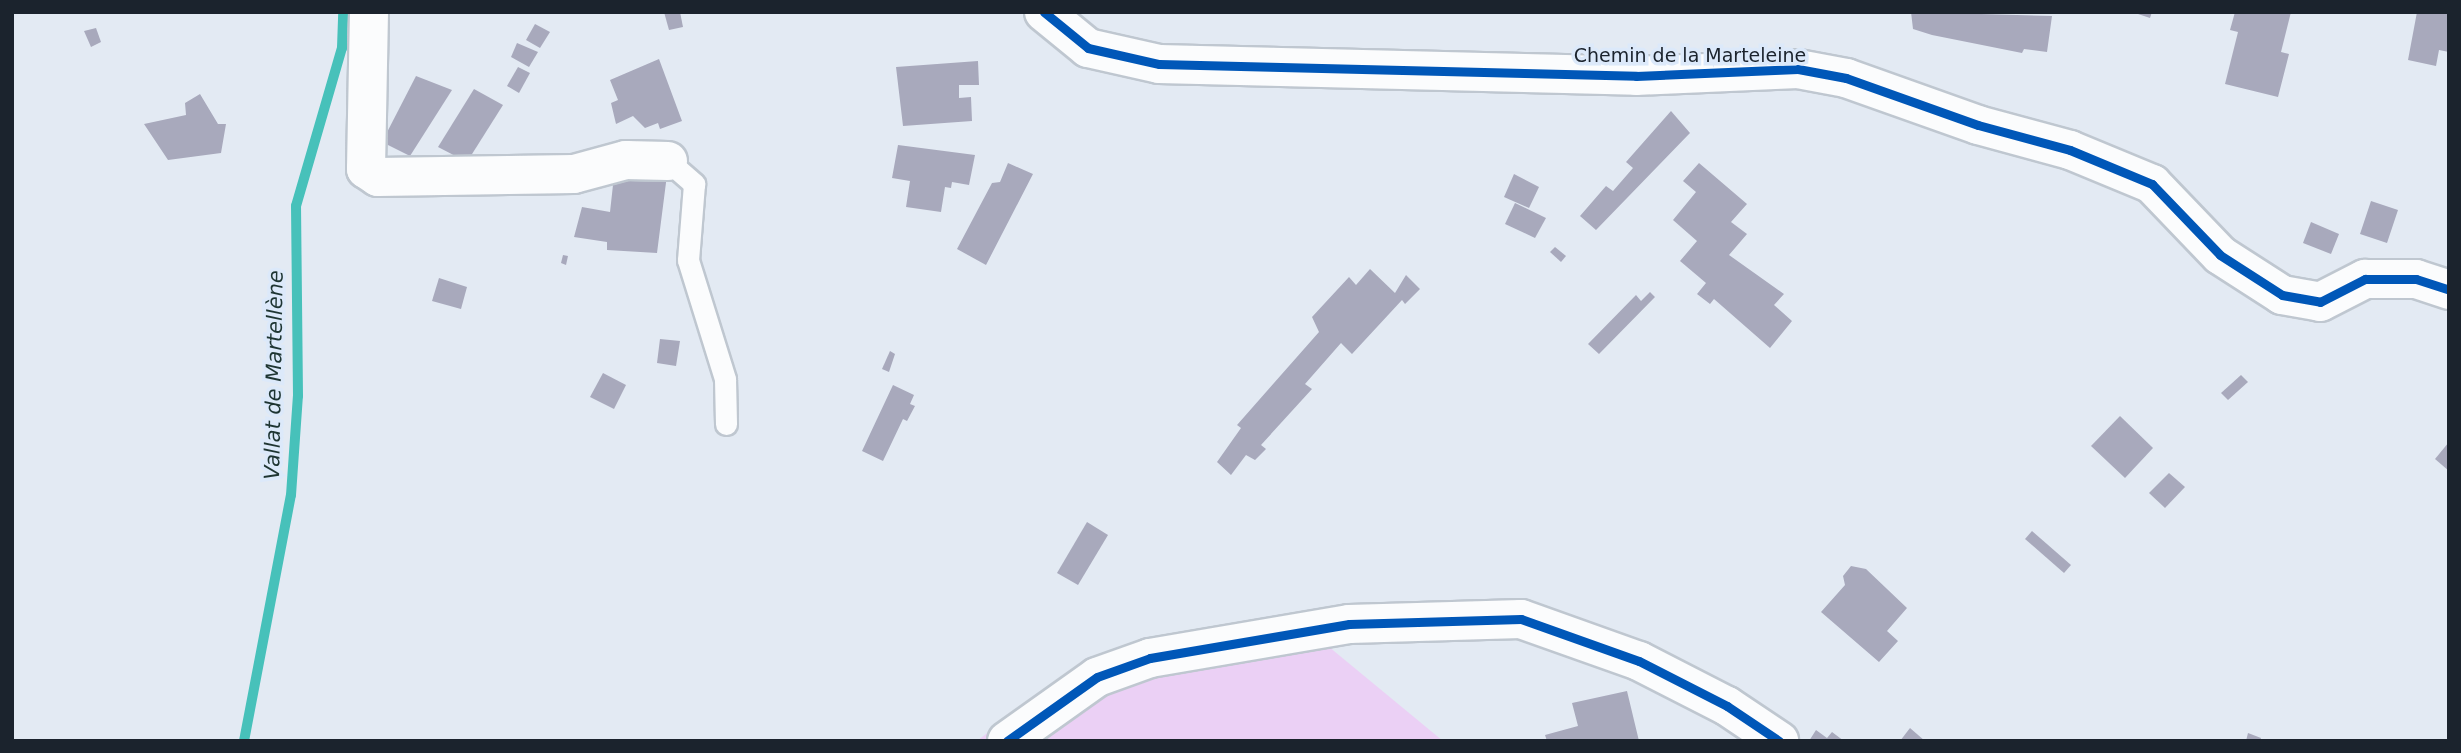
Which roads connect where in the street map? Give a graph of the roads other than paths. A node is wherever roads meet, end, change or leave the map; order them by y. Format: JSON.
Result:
{"nodes":[{"id":1,"x":369,"y":12,"type":"edge"},
{"id":2,"x":1044,"y":12,"type":"edge"},
{"id":3,"x":668,"y":161,"type":"joint"},
{"id":4,"x":2449,"y":290,"type":"edge"},
{"id":5,"x":726,"y":424,"type":"dead end"},
{"id":6,"x":1007,"y":741,"type":"edge"},
{"id":7,"x":1779,"y":741,"type":"edge"}],
"edges":[{"from":1,"to":3,"type":"street"},
{"from":2,"to":4,"type":"street","name":"Chemin de la Marteleine"},
{"from":3,"to":5,"type":"lane"},
{"from":6,"to":7,"type":"street"}]}
